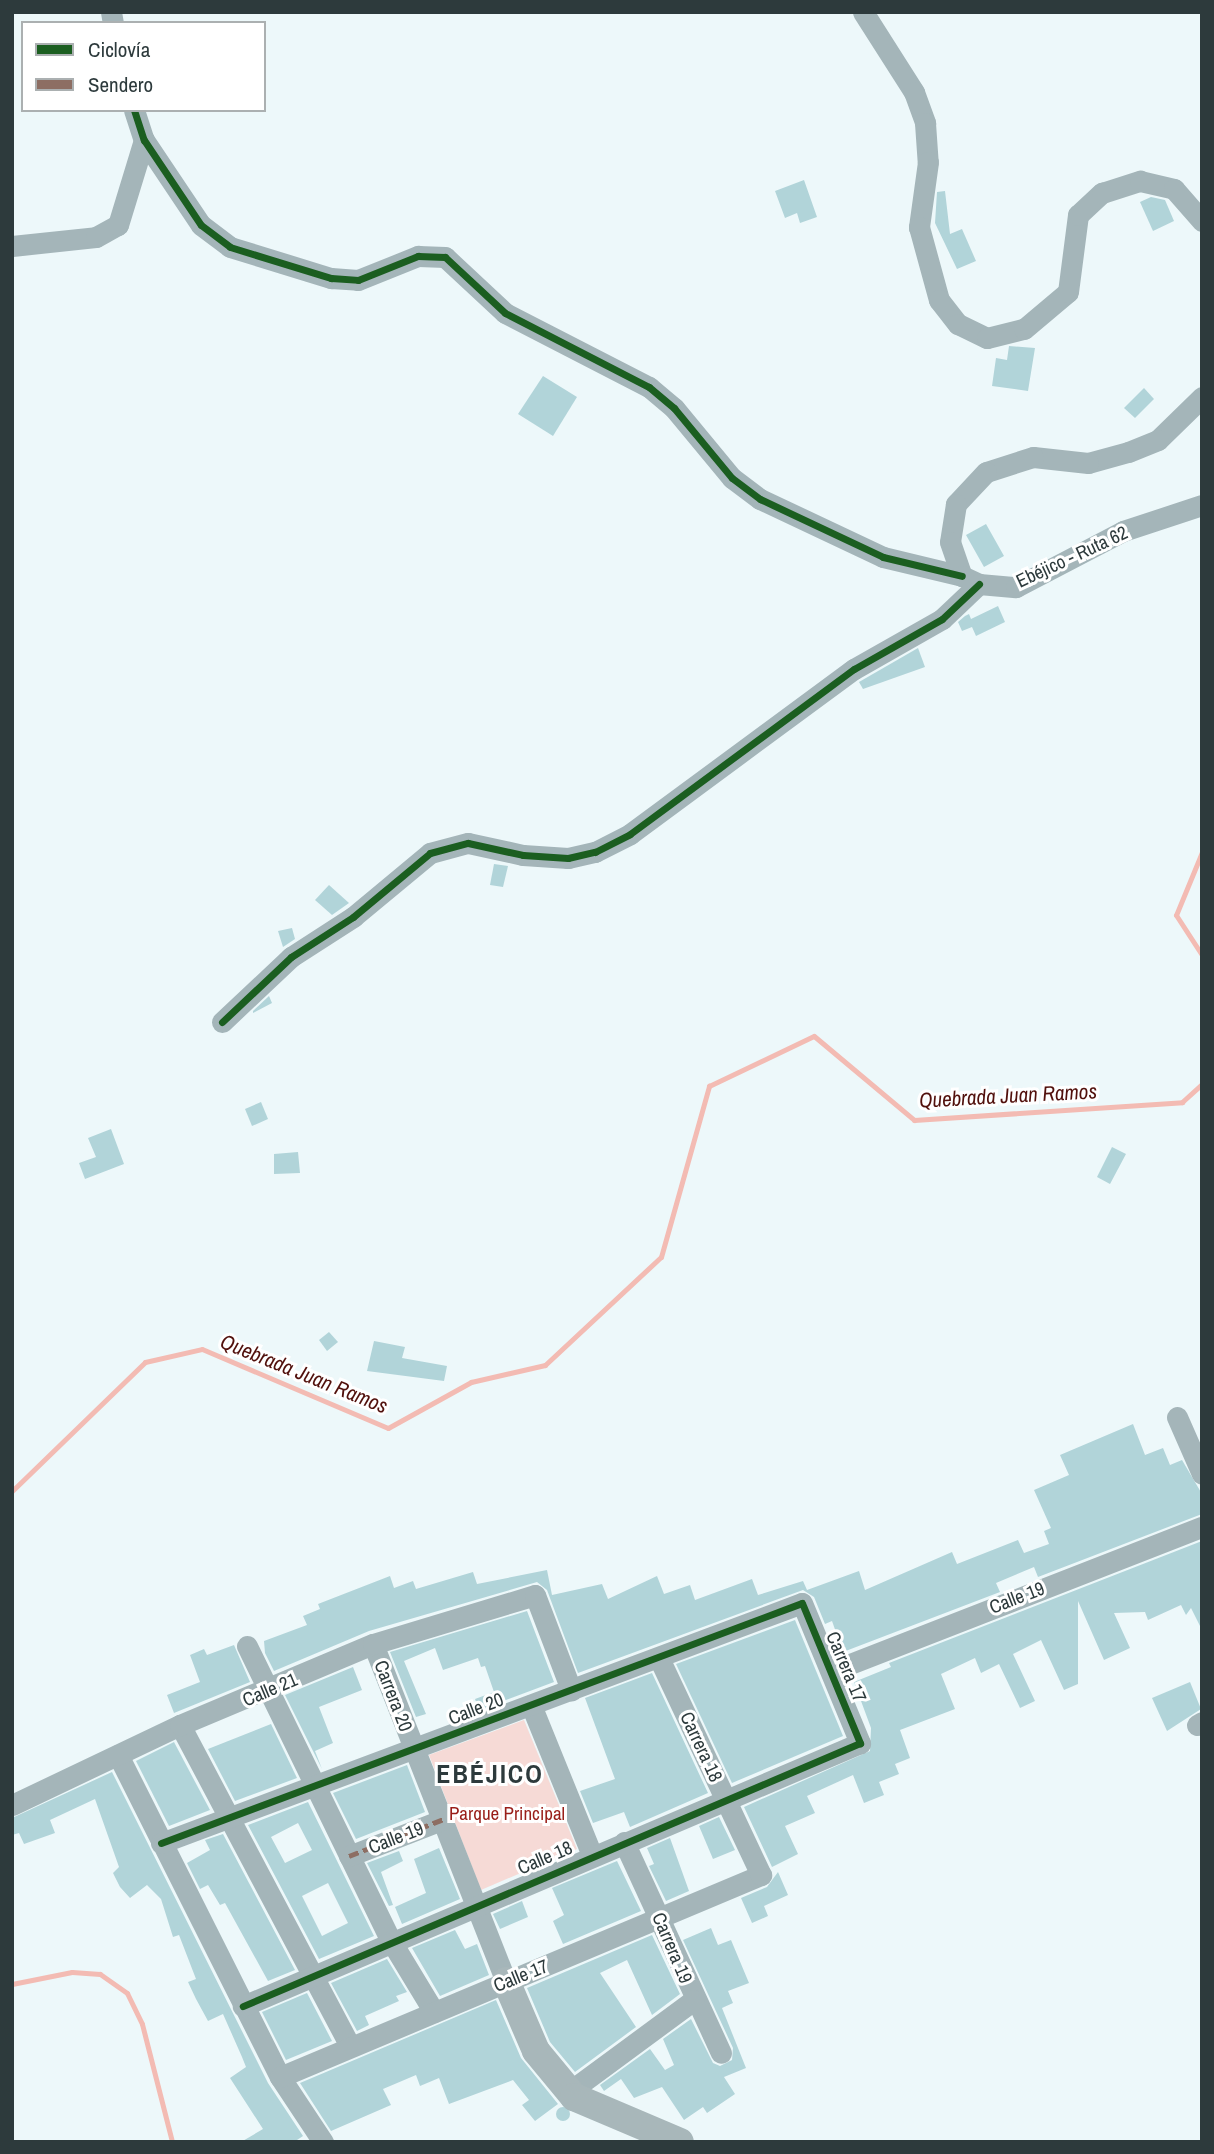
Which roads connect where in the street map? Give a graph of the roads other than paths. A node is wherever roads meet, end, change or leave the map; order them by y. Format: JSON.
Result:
{"nodes":[{"id":1,"x":863,"y":12,"type":"edge"},
{"id":2,"x":135,"y":112,"type":"edge"},
{"id":3,"x":144,"y":140,"type":"junction"},
{"id":4,"x":1202,"y":221,"type":"edge"},
{"id":5,"x":12,"y":246,"type":"edge"},
{"id":6,"x":1202,"y":397,"type":"edge"},
{"id":7,"x":1202,"y":505,"type":"edge"},
{"id":8,"x":970,"y":580,"type":"junction"},
{"id":9,"x":222,"y":1021,"type":"dead end"},
{"id":10,"x":1177,"y":1417,"type":"dead end"},
{"id":11,"x":1202,"y":1474,"type":"edge"},
{"id":12,"x":1202,"y":1527,"type":"edge"},
{"id":13,"x":802,"y":1603,"type":"joint"},
{"id":14,"x":373,"y":1644,"type":"junction"},
{"id":15,"x":247,"y":1646,"type":"dead end"},
{"id":16,"x":659,"y":1658,"type":"junction"},
{"id":17,"x":832,"y":1671,"type":"junction"},
{"id":18,"x":572,"y":1690,"type":"junction"},
{"id":19,"x":266,"y":1692,"type":"junction"},
{"id":20,"x":531,"y":1705,"type":"junction"},
{"id":21,"x":180,"y":1726,"type":"junction"},
{"id":22,"x":860,"y":1743,"type":"joint"},
{"id":23,"x":414,"y":1749,"type":"junction"},
{"id":24,"x":118,"y":1755,"type":"junction"},
{"id":25,"x":313,"y":1786,"type":"junction"},
{"id":26,"x":725,"y":1799,"type":"junction"},
{"id":27,"x":12,"y":1805,"type":"edge"},
{"id":28,"x":229,"y":1818,"type":"junction"},
{"id":29,"x":444,"y":1819,"type":"junction"},
{"id":30,"x":624,"y":1842,"type":"junction"},
{"id":31,"x":161,"y":1843,"type":"junction"},
{"id":32,"x":592,"y":1855,"type":"junction"},
{"id":33,"x":349,"y":1856,"type":"junction"},
{"id":34,"x":761,"y":1875,"type":"joint"},
{"id":35,"x":479,"y":1903,"type":"junction"},
{"id":36,"x":660,"y":1920,"type":"junction"},
{"id":37,"x":391,"y":1941,"type":"junction"},
{"id":38,"x":312,"y":1974,"type":"junction"},
{"id":39,"x":506,"y":1981,"type":"junction"},
{"id":40,"x":694,"y":2000,"type":"junction"},
{"id":41,"x":243,"y":2006,"type":"junction"},
{"id":42,"x":434,"y":2012,"type":"junction"},
{"id":43,"x":350,"y":2046,"type":"junction"},
{"id":44,"x":721,"y":2053,"type":"dead end"},
{"id":45,"x":280,"y":2077,"type":"junction"},
{"id":46,"x":569,"y":2092,"type":"junction"},
{"id":47,"x":323,"y":2142,"type":"edge"},
{"id":48,"x":680,"y":2142,"type":"edge"}],
"edges":[{"from":1,"to":4,"type":"street"},
{"from":2,"to":3,"type":"street","name":"Ebéjico - Ruta 62"},
{"from":3,"to":5,"type":"street"},
{"from":3,"to":8,"type":"street","name":"Ebéjico - Ruta 62"},
{"from":6,"to":8,"type":"street"},
{"from":7,"to":8,"type":"street","name":"Ebéjico - Ruta 62"},
{"from":8,"to":9,"type":"street"},
{"from":10,"to":11,"type":"street"},
{"from":12,"to":17,"type":"street","name":"Calle 19"},
{"from":13,"to":16,"type":"street","name":"Calle 20"},
{"from":13,"to":17,"type":"street","name":"Carrera 17"},
{"from":14,"to":18,"type":"street","name":"Calle 21"},
{"from":14,"to":19,"type":"street","name":"Calle 21"},
{"from":14,"to":23,"type":"street","name":"Carrera 20"},
{"from":15,"to":19,"type":"street"},
{"from":16,"to":18,"type":"street","name":"Calle 20"},
{"from":16,"to":26,"type":"street","name":"Carrera 18"},
{"from":17,"to":22,"type":"street","name":"Carrera 17"},
{"from":18,"to":20,"type":"street","name":"Calle 20"},
{"from":19,"to":21,"type":"street","name":"Calle 21"},
{"from":19,"to":25,"type":"street"},
{"from":20,"to":23,"type":"street","name":"Calle 20"},
{"from":20,"to":32,"type":"street"},
{"from":21,"to":24,"type":"street","name":"Calle 21"},
{"from":21,"to":28,"type":"street"},
{"from":22,"to":26,"type":"street","name":"Calle 18"},
{"from":23,"to":25,"type":"street","name":"Calle 20"},
{"from":23,"to":29,"type":"street","name":"Carrera 20"},
{"from":24,"to":27,"type":"street","name":"Calle 21"},
{"from":24,"to":31,"type":"street"},
{"from":25,"to":28,"type":"street","name":"Calle 20"},
{"from":25,"to":33,"type":"street"},
{"from":26,"to":30,"type":"street","name":"Calle 18"},
{"from":26,"to":34,"type":"street","name":"Carrera 18"},
{"from":28,"to":31,"type":"street","name":"Calle 20"},
{"from":28,"to":38,"type":"street"},
{"from":29,"to":33,"type":"street","name":"Calle 19"},
{"from":29,"to":35,"type":"street","name":"Carrera 20"},
{"from":30,"to":32,"type":"street","name":"Calle 18"},
{"from":30,"to":36,"type":"street","name":"Carrera 19"},
{"from":31,"to":41,"type":"street"},
{"from":32,"to":35,"type":"street","name":"Calle 18"},
{"from":33,"to":37,"type":"street"},
{"from":34,"to":36,"type":"street","name":"Calle 17"},
{"from":35,"to":37,"type":"street","name":"Calle 18"},
{"from":35,"to":39,"type":"street","name":"Carrera 20"},
{"from":36,"to":39,"type":"street","name":"Calle 17"},
{"from":36,"to":40,"type":"street","name":"Carrera 19"},
{"from":37,"to":38,"type":"street","name":"Calle 18"},
{"from":37,"to":42,"type":"street"},
{"from":38,"to":41,"type":"street","name":"Calle 18"},
{"from":38,"to":43,"type":"street"},
{"from":39,"to":42,"type":"street","name":"Calle 17"},
{"from":39,"to":46,"type":"main road"},
{"from":40,"to":44,"type":"street","name":"Carrera 19"},
{"from":40,"to":46,"type":"street"},
{"from":41,"to":45,"type":"street"},
{"from":42,"to":43,"type":"street","name":"Calle 17"},
{"from":43,"to":45,"type":"street","name":"Calle 17"},
{"from":45,"to":47,"type":"street"},
{"from":46,"to":48,"type":"main road"}]}
